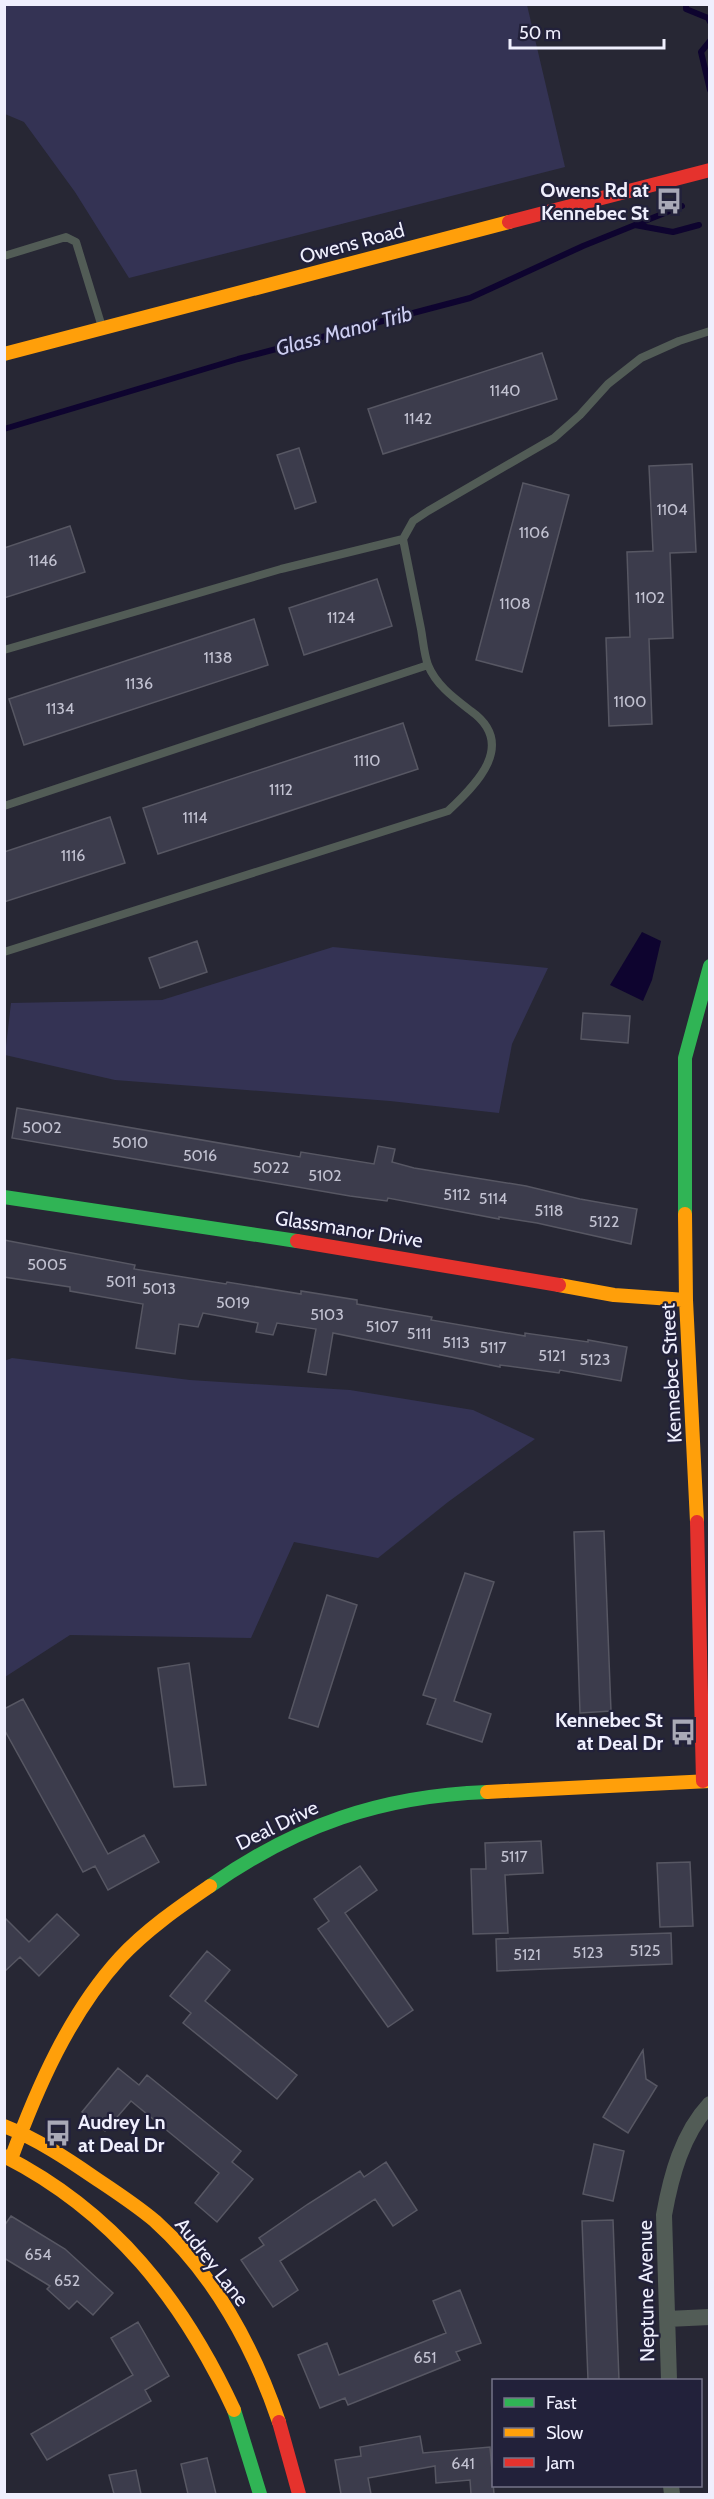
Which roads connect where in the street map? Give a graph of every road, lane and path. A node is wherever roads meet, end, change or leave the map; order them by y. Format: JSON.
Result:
{"nodes":[{"id":1,"x":710,"y":170,"type":"edge"},
{"id":2,"x":4,"y":256,"type":"edge"},
{"id":3,"x":103,"y":329,"type":"junction"},
{"id":4,"x":710,"y":331,"type":"edge"},
{"id":5,"x":4,"y":354,"type":"edge"},
{"id":6,"x":403,"y":539,"type":"junction"},
{"id":7,"x":4,"y":650,"type":"edge"},
{"id":8,"x":428,"y":665,"type":"junction"},
{"id":9,"x":4,"y":806,"type":"edge"},
{"id":10,"x":4,"y":952,"type":"edge"},
{"id":11,"x":710,"y":966,"type":"edge"},
{"id":12,"x":4,"y":1197,"type":"edge"},
{"id":13,"x":686,"y":1300,"type":"junction"},
{"id":14,"x":706,"y":1781,"type":"edge"},
{"id":15,"x":710,"y":2104,"type":"edge"},
{"id":16,"x":4,"y":2126,"type":"edge"},
{"id":17,"x":21,"y":2132,"type":"junction"},
{"id":18,"x":8,"y":2157,"type":"edge"},
{"id":19,"x":710,"y":2317,"type":"edge"},
{"id":20,"x":667,"y":2319,"type":"junction"},
{"id":21,"x":669,"y":2379,"type":"edge"},
{"id":22,"x":260,"y":2494,"type":"edge"},
{"id":23,"x":299,"y":2494,"type":"edge"}],
"edges":[{"from":1,"to":3,"type":"street","name":"Owens Road"},
{"from":2,"to":3,"type":"lane"},
{"from":3,"to":5,"type":"street","name":"Owens Road"},
{"from":4,"to":6,"type":"lane"},
{"from":6,"to":7,"type":"lane"},
{"from":6,"to":8,"type":"lane"},
{"from":8,"to":9,"type":"lane"},
{"from":8,"to":10,"type":"lane"},
{"from":11,"to":13,"type":"street","name":"Kennebec Street"},
{"from":12,"to":13,"type":"street","name":"Glassmanor Drive"},
{"from":13,"to":14,"type":"street","name":"Kennebec Street"},
{"from":14,"to":17,"type":"street","name":"Deal Drive"},
{"from":15,"to":20,"type":"street","name":"Neptune Avenue"},
{"from":16,"to":17,"type":"street","name":"Audrey Lane"},
{"from":17,"to":18,"type":"street","name":"Deal Drive"},
{"from":17,"to":23,"type":"street","name":"Audrey Lane"},
{"from":18,"to":22,"type":"street"},
{"from":19,"to":20,"type":"street"},
{"from":20,"to":21,"type":"street","name":"Neptune Avenue"}]}
